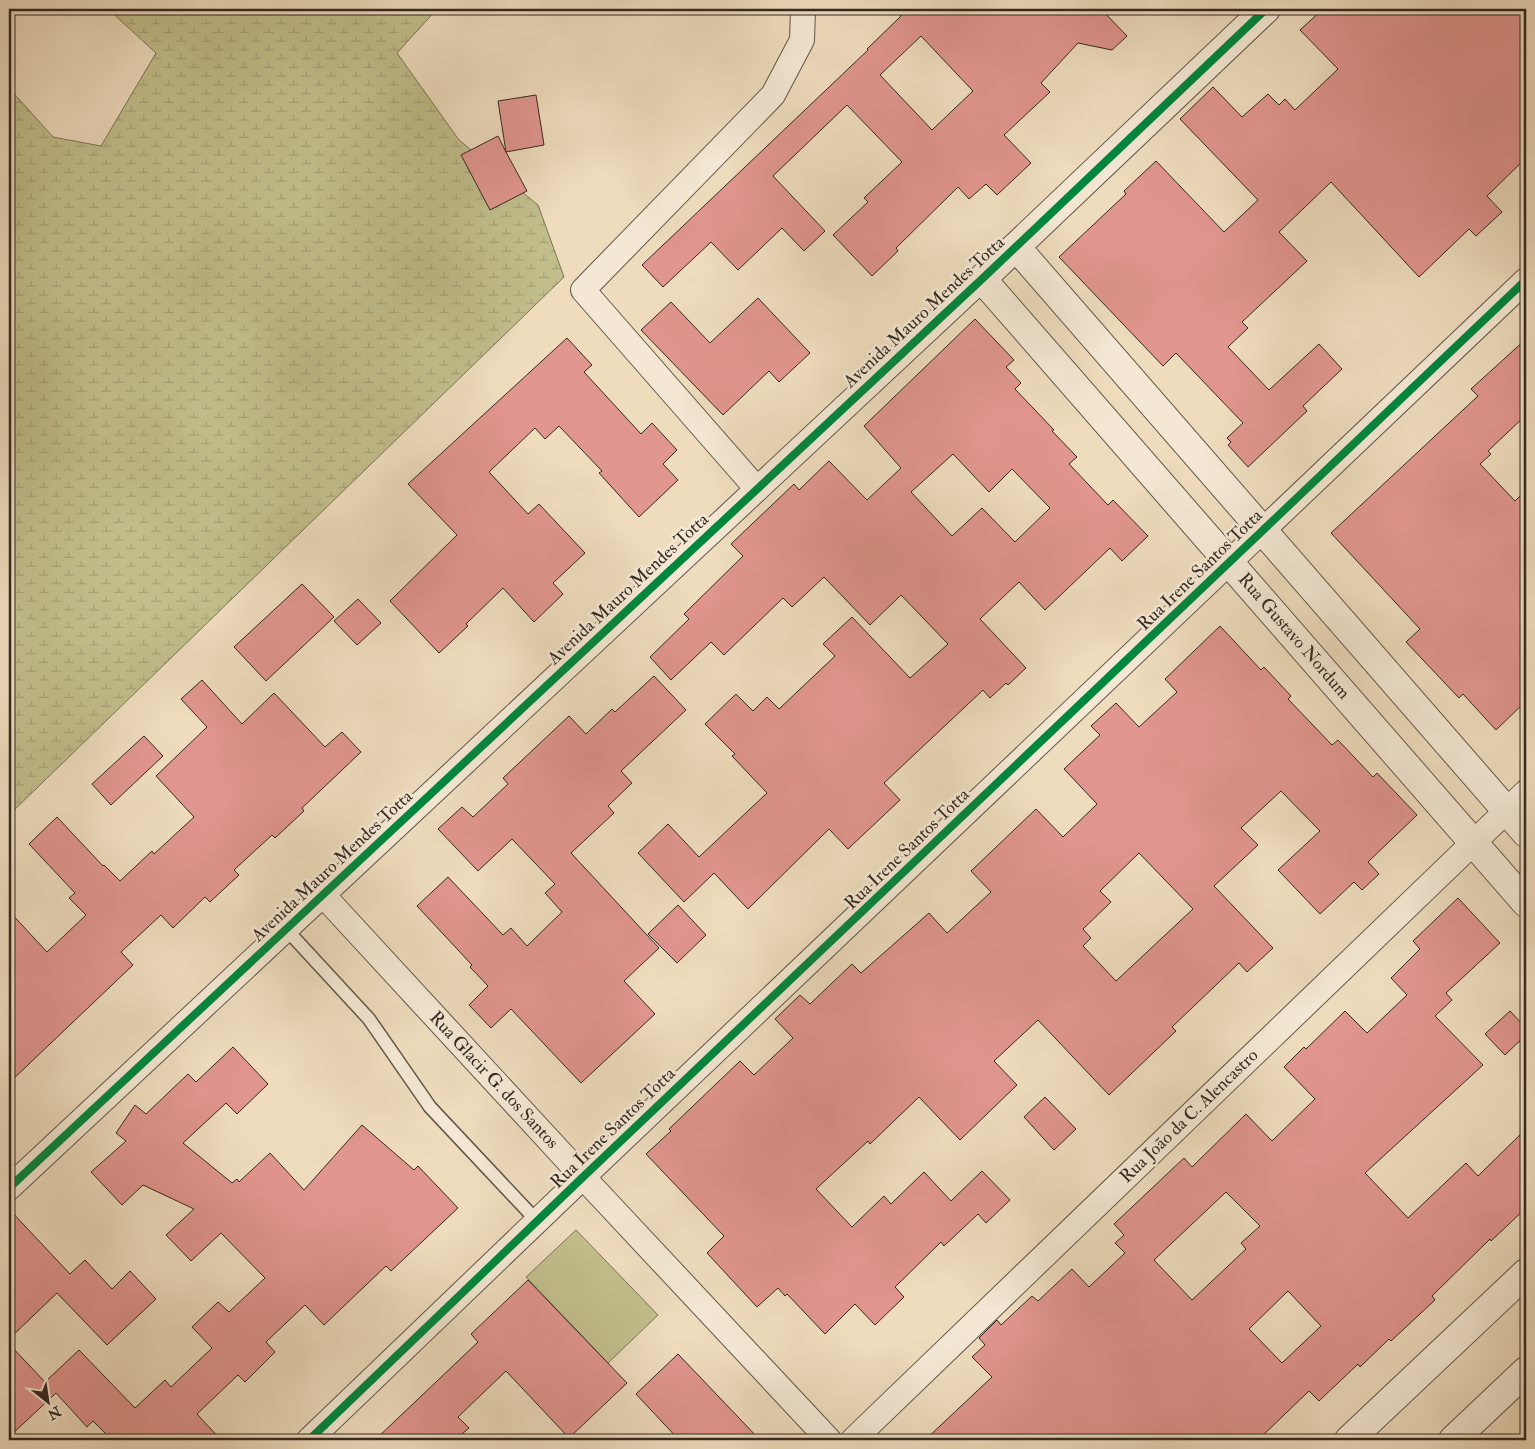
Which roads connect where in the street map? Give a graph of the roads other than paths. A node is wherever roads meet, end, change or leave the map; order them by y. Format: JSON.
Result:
{"nodes":[{"id":1,"x":803,"y":9,"type":"edge"},
{"id":2,"x":1266,"y":9,"type":"edge"},
{"id":3,"x":1016,"y":247,"type":"junction"},
{"id":4,"x":982,"y":279,"type":"junction"},
{"id":5,"x":1526,"y":280,"type":"edge"},
{"id":6,"x":757,"y":489,"type":"junction"},
{"id":7,"x":1264,"y":530,"type":"junction"},
{"id":8,"x":1230,"y":563,"type":"junction"},
{"id":9,"x":1526,"y":792,"type":"edge"},
{"id":10,"x":1506,"y":810,"type":"junction"},
{"id":11,"x":1526,"y":833,"type":"edge"},
{"id":12,"x":1474,"y":842,"type":"junction"},
{"id":13,"x":323,"y":895,"type":"junction"},
{"id":14,"x":1526,"y":903,"type":"edge"},
{"id":15,"x":286,"y":929,"type":"junction"},
{"id":16,"x":583,"y":1177,"type":"junction"},
{"id":17,"x":9,"y":1188,"type":"edge"},
{"id":18,"x":537,"y":1221,"type":"junction"},
{"id":19,"x":1526,"y":1273,"type":"edge"},
{"id":20,"x":1526,"y":1371,"type":"edge"},
{"id":21,"x":309,"y":1440,"type":"edge"},
{"id":22,"x":829,"y":1440,"type":"edge"},
{"id":23,"x":853,"y":1440,"type":"edge"},
{"id":24,"x":1350,"y":1440,"type":"edge"},
{"id":25,"x":1453,"y":1440,"type":"edge"}],
"edges":[{"from":1,"to":6,"type":"street"},
{"from":2,"to":3,"type":"street","name":"Avenida Mauro Mendes Totta"},
{"from":3,"to":4,"type":"street","name":"Avenida Mauro Mendes Totta"},
{"from":3,"to":7,"type":"street"},
{"from":4,"to":6,"type":"street","name":"Avenida Mauro Mendes Totta"},
{"from":4,"to":8,"type":"street","name":"Rua Gustavo Nordum"},
{"from":5,"to":7,"type":"street","name":"Rua Irene Santos Totta"},
{"from":6,"to":13,"type":"street","name":"Avenida Mauro Mendes Totta"},
{"from":7,"to":8,"type":"street","name":"Rua Irene Santos Totta"},
{"from":7,"to":10,"type":"street"},
{"from":8,"to":12,"type":"street","name":"Rua Gustavo Nordum"},
{"from":8,"to":16,"type":"street","name":"Rua Irene Santos Totta"},
{"from":9,"to":10,"type":"street","name":"Rua João da C. Alencastro"},
{"from":10,"to":11,"type":"street"},
{"from":10,"to":12,"type":"street","name":"Rua João da C. Alencastro"},
{"from":12,"to":14,"type":"street","name":"Rua Gustavo Nordum"},
{"from":12,"to":23,"type":"street","name":"Rua João da C. Alencastro"},
{"from":13,"to":15,"type":"street","name":"Avenida Mauro Mendes Totta"},
{"from":13,"to":16,"type":"street","name":"Rua Glacir G. dos Santos"},
{"from":15,"to":17,"type":"street","name":"Avenida Mauro Mendes Totta"},
{"from":15,"to":18,"type":"lane"},
{"from":16,"to":18,"type":"street","name":"Rua Irene Santos Totta"},
{"from":16,"to":22,"type":"street","name":"Rua Glacir G. dos Santos"},
{"from":18,"to":21,"type":"street","name":"Rua Irene Santos Totta"},
{"from":19,"to":24,"type":"street"},
{"from":20,"to":25,"type":"street"}]}
